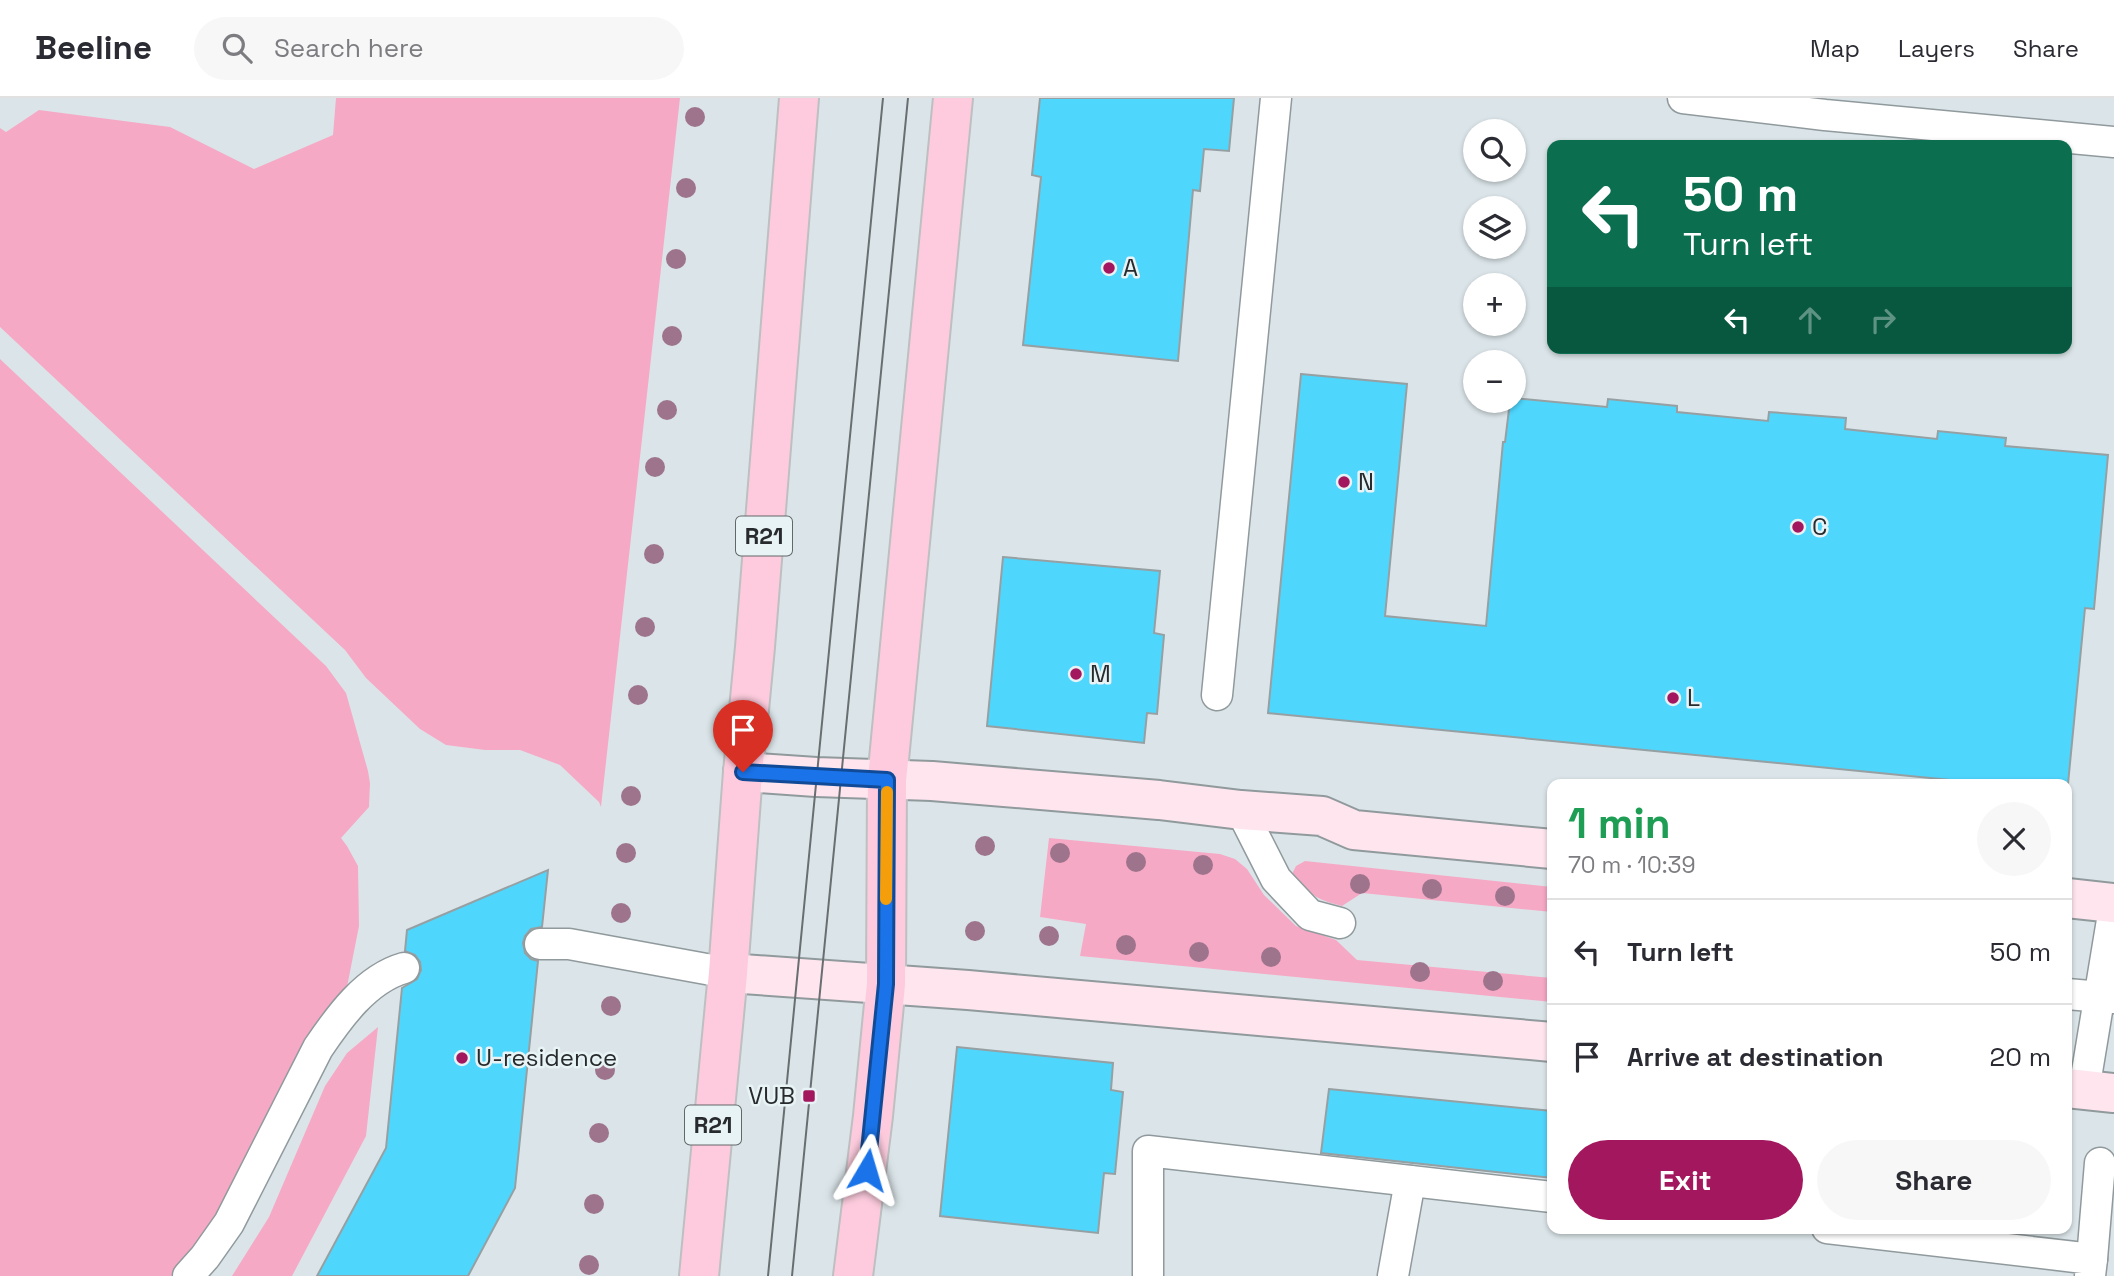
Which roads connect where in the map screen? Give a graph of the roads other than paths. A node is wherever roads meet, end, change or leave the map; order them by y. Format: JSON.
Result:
{"nodes":[{"id":1,"x":799,"y":98,"type":"edge"},
{"id":2,"x":953,"y":98,"type":"edge"},
{"id":3,"x":1276,"y":98,"type":"edge"},
{"id":4,"x":1683,"y":98,"type":"edge"},
{"id":5,"x":2114,"y":142,"type":"edge"},
{"id":6,"x":1217,"y":695,"type":"dead end"},
{"id":7,"x":743,"y":772,"type":"junction"},
{"id":8,"x":887,"y":780,"type":"junction"},
{"id":9,"x":1241,"y":810,"type":"junction"},
{"id":10,"x":1547,"y":849,"type":"edge"},
{"id":11,"x":2072,"y":899,"type":"edge"},
{"id":12,"x":2114,"y":905,"type":"edge"},
{"id":13,"x":1340,"y":923,"type":"dead end"},
{"id":14,"x":540,"y":944,"type":"dead end"},
{"id":15,"x":404,"y":968,"type":"dead end"},
{"id":16,"x":728,"y":973,"type":"junction"},
{"id":17,"x":886,"y":984,"type":"junction"},
{"id":18,"x":2072,"y":994,"type":"edge"},
{"id":19,"x":2107,"y":997,"type":"edge"},
{"id":20,"x":1547,"y":1042,"type":"edge"},
{"id":21,"x":2088,"y":1090,"type":"edge"},
{"id":22,"x":2100,"y":1163,"type":"dead end"},
{"id":23,"x":1410,"y":1181,"type":"junction"},
{"id":24,"x":1547,"y":1196,"type":"edge"},
{"id":25,"x":1868,"y":1234,"type":"edge"},
{"id":26,"x":2091,"y":1267,"type":"edge"},
{"id":27,"x":188,"y":1276,"type":"edge"},
{"id":28,"x":699,"y":1276,"type":"edge"},
{"id":29,"x":853,"y":1276,"type":"edge"},
{"id":30,"x":1148,"y":1276,"type":"edge"},
{"id":31,"x":1393,"y":1276,"type":"edge"}],
"edges":[{"from":1,"to":7,"type":"main road","number":"R21"},
{"from":2,"to":8,"type":"main road"},
{"from":3,"to":6,"type":"lane"},
{"from":4,"to":5,"type":"lane"},
{"from":7,"to":8,"type":"street"},
{"from":7,"to":16,"type":"main road","number":"R21"},
{"from":8,"to":9,"type":"street"},
{"from":8,"to":17,"type":"main road"},
{"from":9,"to":10,"type":"street"},
{"from":9,"to":13,"type":"lane"},
{"from":11,"to":12,"type":"street"},
{"from":12,"to":19,"type":"lane"},
{"from":14,"to":16,"type":"lane"},
{"from":15,"to":27,"type":"lane"},
{"from":16,"to":17,"type":"street"},
{"from":16,"to":28,"type":"main road","number":"R21"},
{"from":17,"to":20,"type":"street"},
{"from":17,"to":29,"type":"main road"},
{"from":18,"to":19,"type":"lane"},
{"from":19,"to":21,"type":"lane"},
{"from":22,"to":26,"type":"lane"},
{"from":23,"to":24,"type":"lane"},
{"from":23,"to":30,"type":"lane"},
{"from":23,"to":31,"type":"lane"},
{"from":25,"to":26,"type":"lane"}]}
